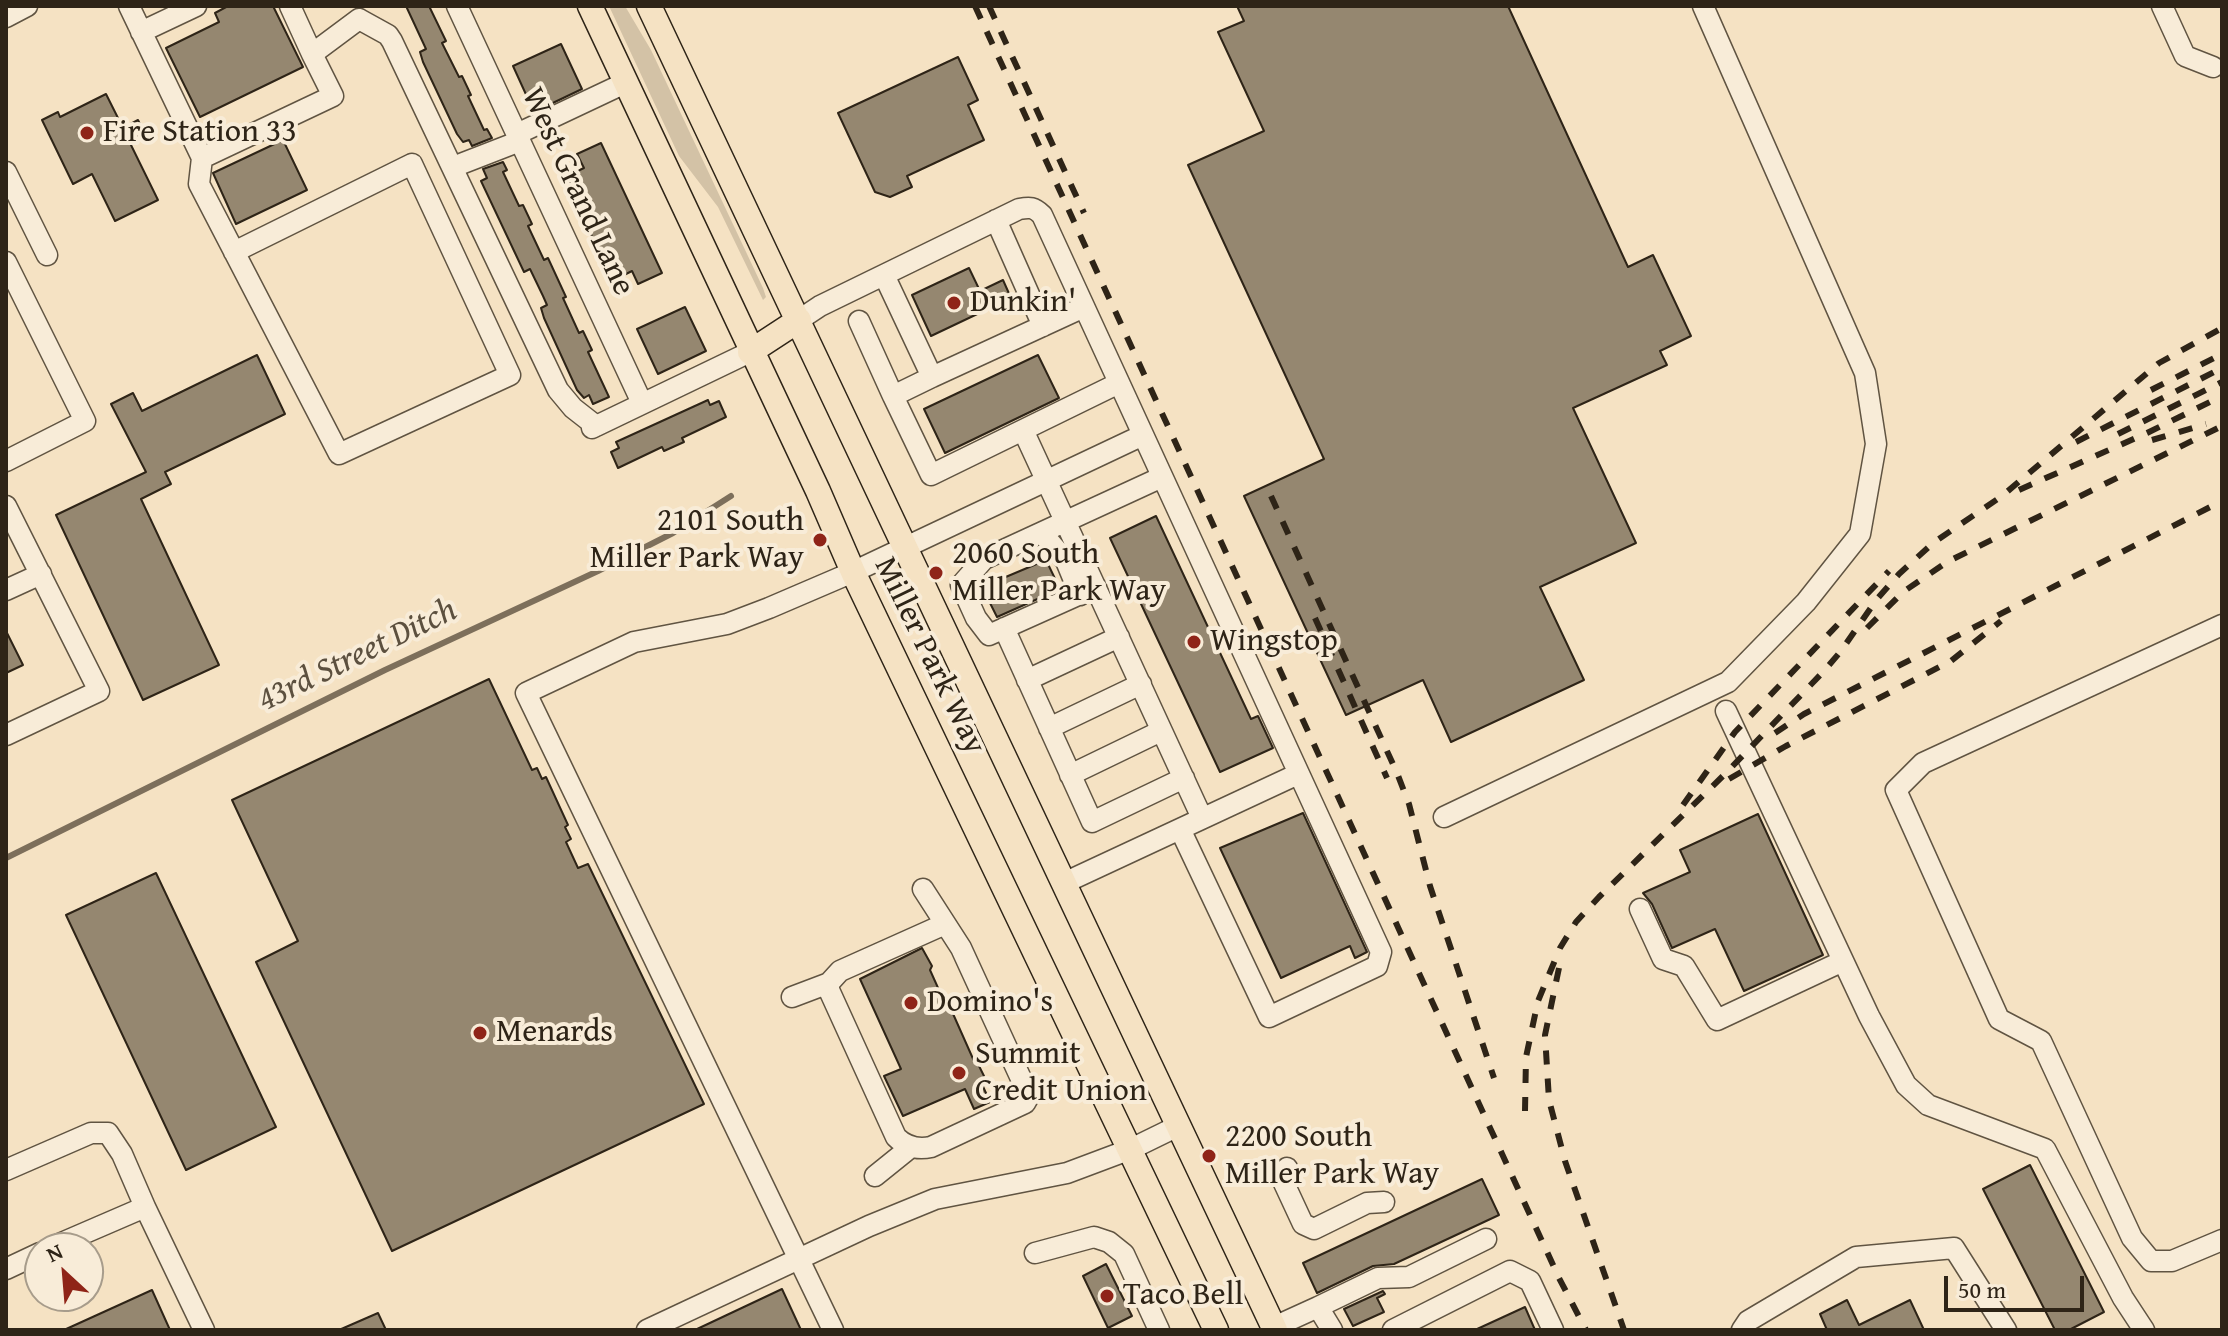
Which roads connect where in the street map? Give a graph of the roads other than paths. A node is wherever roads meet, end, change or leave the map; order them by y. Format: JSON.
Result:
{"nodes":[{"id":1,"x":27,"y":6,"type":"edge"},
{"id":2,"x":129,"y":6,"type":"edge"},
{"id":3,"x":196,"y":6,"type":"edge"},
{"id":4,"x":290,"y":6,"type":"edge"},
{"id":5,"x":457,"y":6,"type":"edge"},
{"id":6,"x":590,"y":6,"type":"edge"},
{"id":7,"x":649,"y":6,"type":"edge"},
{"id":8,"x":1703,"y":6,"type":"edge"},
{"id":9,"x":2162,"y":6,"type":"edge"},
{"id":10,"x":356,"y":13,"type":"edge"},
{"id":11,"x":6,"y":17,"type":"edge"},
{"id":12,"x":141,"y":32,"type":"junction"},
{"id":13,"x":312,"y":54,"type":"junction"},
{"id":14,"x":2217,"y":65,"type":"edge"},
{"id":15,"x":625,"y":83,"type":"junction"},
{"id":16,"x":2222,"y":86,"type":"edge"},
{"id":17,"x":519,"y":138,"type":"junction"},
{"id":18,"x":202,"y":158,"type":"junction"},
{"id":19,"x":453,"y":167,"type":"junction"},
{"id":20,"x":6,"y":172,"type":"edge"},
{"id":21,"x":996,"y":220,"type":"junction"},
{"id":22,"x":234,"y":252,"type":"junction"},
{"id":23,"x":47,"y":255,"type":"dead end"},
{"id":24,"x":6,"y":262,"type":"edge"},
{"id":25,"x":884,"y":275,"type":"junction"},
{"id":26,"x":1084,"y":307,"type":"junction"},
{"id":27,"x":799,"y":320,"type":"junction"},
{"id":28,"x":859,"y":321,"type":"dead end"},
{"id":29,"x":1043,"y":326,"type":"junction"},
{"id":30,"x":750,"y":352,"type":"junction"},
{"id":31,"x":932,"y":377,"type":"junction"},
{"id":32,"x":1119,"y":383,"type":"junction"},
{"id":33,"x":893,"y":396,"type":"junction"},
{"id":34,"x":642,"y":403,"type":"junction"},
{"id":35,"x":1023,"y":430,"type":"junction"},
{"id":36,"x":1143,"y":435,"type":"junction"},
{"id":37,"x":6,"y":461,"type":"edge"},
{"id":38,"x":1162,"y":477,"type":"junction"},
{"id":39,"x":1047,"y":481,"type":"junction"},
{"id":40,"x":6,"y":506,"type":"edge"},
{"id":41,"x":1066,"y":523,"type":"junction"},
{"id":42,"x":1042,"y":533,"type":"junction"},
{"id":43,"x":905,"y":546,"type":"junction"},
{"id":44,"x":853,"y":572,"type":"junction"},
{"id":45,"x":41,"y":574,"type":"junction"},
{"id":46,"x":6,"y":590,"type":"edge"},
{"id":47,"x":1088,"y":591,"type":"junction"},
{"id":48,"x":2222,"y":625,"type":"edge"},
{"id":49,"x":1004,"y":628,"type":"junction"},
{"id":50,"x":1119,"y":637,"type":"junction"},
{"id":51,"x":1027,"y":680,"type":"junction"},
{"id":52,"x":1141,"y":684,"type":"junction"},
{"id":53,"x":1726,"y":711,"type":"dead end"},
{"id":54,"x":1049,"y":728,"type":"junction"},
{"id":55,"x":1161,"y":731,"type":"junction"},
{"id":56,"x":6,"y":735,"type":"edge"},
{"id":57,"x":1298,"y":774,"type":"junction"},
{"id":58,"x":1070,"y":775,"type":"junction"},
{"id":59,"x":1184,"y":778,"type":"junction"},
{"id":60,"x":1444,"y":817,"type":"dead end"},
{"id":61,"x":1202,"y":818,"type":"junction"},
{"id":62,"x":1180,"y":829,"type":"junction"},
{"id":63,"x":1064,"y":883,"type":"junction"},
{"id":64,"x":923,"y":889,"type":"dead end"},
{"id":65,"x":1640,"y":909,"type":"dead end"},
{"id":66,"x":945,"y":924,"type":"junction"},
{"id":67,"x":1843,"y":961,"type":"junction"},
{"id":68,"x":829,"y":983,"type":"junction"},
{"id":69,"x":792,"y":997,"type":"dead end"},
{"id":70,"x":1178,"y":1126,"type":"junction"},
{"id":71,"x":911,"y":1147,"type":"junction"},
{"id":72,"x":1131,"y":1149,"type":"junction"},
{"id":73,"x":1287,"y":1168,"type":"dead end"},
{"id":74,"x":6,"y":1170,"type":"edge"},
{"id":75,"x":875,"y":1176,"type":"dead end"},
{"id":76,"x":1384,"y":1202,"type":"dead end"},
{"id":77,"x":145,"y":1207,"type":"junction"},
{"id":78,"x":87,"y":1232,"type":"edge"},
{"id":79,"x":1486,"y":1239,"type":"dead end"},
{"id":80,"x":2222,"y":1240,"type":"edge"},
{"id":81,"x":1035,"y":1253,"type":"dead end"},
{"id":82,"x":799,"y":1260,"type":"junction"},
{"id":83,"x":1318,"y":1307,"type":"junction"},
{"id":84,"x":1274,"y":1329,"type":"edge"},
{"id":85,"x":204,"y":1330,"type":"edge"},
{"id":86,"x":647,"y":1330,"type":"edge"},
{"id":87,"x":833,"y":1330,"type":"edge"},
{"id":88,"x":1159,"y":1330,"type":"edge"},
{"id":89,"x":1216,"y":1330,"type":"edge"},
{"id":90,"x":1332,"y":1330,"type":"edge"},
{"id":91,"x":1393,"y":1330,"type":"edge"},
{"id":92,"x":1553,"y":1330,"type":"edge"},
{"id":93,"x":1742,"y":1330,"type":"edge"},
{"id":94,"x":2006,"y":1330,"type":"edge"},
{"id":95,"x":2144,"y":1330,"type":"edge"}],
"edges":[{"from":1,"to":11,"type":"street"},
{"from":2,"to":12,"type":"street"},
{"from":3,"to":12,"type":"street"},
{"from":4,"to":13,"type":"street"},
{"from":5,"to":17,"type":"street","name":"West Grand Lane"},
{"from":6,"to":15,"type":"main road","name":"Miller Park Way"},
{"from":7,"to":27,"type":"main road","name":"Miller Park Way"},
{"from":8,"to":60,"type":"street"},
{"from":9,"to":14,"type":"street"},
{"from":10,"to":13,"type":"street"},
{"from":10,"to":19,"type":"street"},
{"from":12,"to":18,"type":"street"},
{"from":13,"to":18,"type":"street"},
{"from":14,"to":16,"type":"street"},
{"from":15,"to":17,"type":"street"},
{"from":15,"to":30,"type":"main road","name":"Miller Park Way"},
{"from":17,"to":19,"type":"street"},
{"from":17,"to":34,"type":"street","name":"West Grand Lane"},
{"from":18,"to":22,"type":"street"},
{"from":19,"to":34,"type":"street"},
{"from":20,"to":23,"type":"street"},
{"from":21,"to":25,"type":"street"},
{"from":21,"to":26,"type":"street"},
{"from":21,"to":29,"type":"street"},
{"from":22,"to":22,"type":"street"},
{"from":24,"to":37,"type":"street"},
{"from":25,"to":27,"type":"street"},
{"from":25,"to":31,"type":"street"},
{"from":26,"to":29,"type":"street"},
{"from":26,"to":32,"type":"street"},
{"from":27,"to":30,"type":"main road"},
{"from":27,"to":43,"type":"main road","name":"Miller Park Way"},
{"from":28,"to":33,"type":"street"},
{"from":29,"to":31,"type":"street"},
{"from":30,"to":34,"type":"street"},
{"from":30,"to":44,"type":"main road","name":"Miller Park Way"},
{"from":31,"to":33,"type":"street"},
{"from":32,"to":35,"type":"street"},
{"from":32,"to":36,"type":"street"},
{"from":33,"to":35,"type":"street"},
{"from":35,"to":39,"type":"street"},
{"from":36,"to":38,"type":"street"},
{"from":36,"to":39,"type":"street"},
{"from":38,"to":41,"type":"street"},
{"from":38,"to":57,"type":"street"},
{"from":39,"to":41,"type":"street"},
{"from":39,"to":43,"type":"street"},
{"from":40,"to":45,"type":"street"},
{"from":41,"to":42,"type":"street"},
{"from":41,"to":47,"type":"street"},
{"from":42,"to":47,"type":"street"},
{"from":42,"to":49,"type":"street"},
{"from":43,"to":44,"type":"street"},
{"from":43,"to":63,"type":"main road","name":"Miller Park Way"},
{"from":44,"to":72,"type":"main road","name":"Miller Park Way"},
{"from":44,"to":82,"type":"street"},
{"from":45,"to":46,"type":"street"},
{"from":45,"to":56,"type":"street"},
{"from":47,"to":49,"type":"street"},
{"from":47,"to":50,"type":"street"},
{"from":48,"to":80,"type":"street"},
{"from":49,"to":51,"type":"street"},
{"from":50,"to":51,"type":"street"},
{"from":50,"to":52,"type":"street"},
{"from":51,"to":54,"type":"street"},
{"from":52,"to":54,"type":"street"},
{"from":52,"to":55,"type":"street"},
{"from":53,"to":67,"type":"street"},
{"from":54,"to":58,"type":"street"},
{"from":55,"to":58,"type":"street"},
{"from":55,"to":59,"type":"street"},
{"from":57,"to":61,"type":"street"},
{"from":57,"to":62,"type":"street"},
{"from":58,"to":59,"type":"street"},
{"from":59,"to":61,"type":"street"},
{"from":61,"to":62,"type":"street"},
{"from":62,"to":63,"type":"street"},
{"from":63,"to":70,"type":"main road","name":"Miller Park Way"},
{"from":64,"to":66,"type":"street"},
{"from":65,"to":67,"type":"street"},
{"from":66,"to":68,"type":"street"},
{"from":66,"to":71,"type":"street"},
{"from":67,"to":95,"type":"street"},
{"from":68,"to":69,"type":"street"},
{"from":68,"to":71,"type":"street"},
{"from":70,"to":72,"type":"street"},
{"from":70,"to":84,"type":"main road","name":"Miller Park Way"},
{"from":71,"to":75,"type":"street"},
{"from":72,"to":82,"type":"street"},
{"from":72,"to":89,"type":"main road","name":"Miller Park Way"},
{"from":73,"to":76,"type":"street"},
{"from":74,"to":77,"type":"street"},
{"from":77,"to":78,"type":"street"},
{"from":77,"to":85,"type":"street"},
{"from":79,"to":83,"type":"street"},
{"from":81,"to":88,"type":"street"},
{"from":82,"to":86,"type":"street"},
{"from":82,"to":87,"type":"street"},
{"from":83,"to":84,"type":"street"},
{"from":83,"to":90,"type":"street"},
{"from":91,"to":92,"type":"street"},
{"from":93,"to":94,"type":"street"}]}
